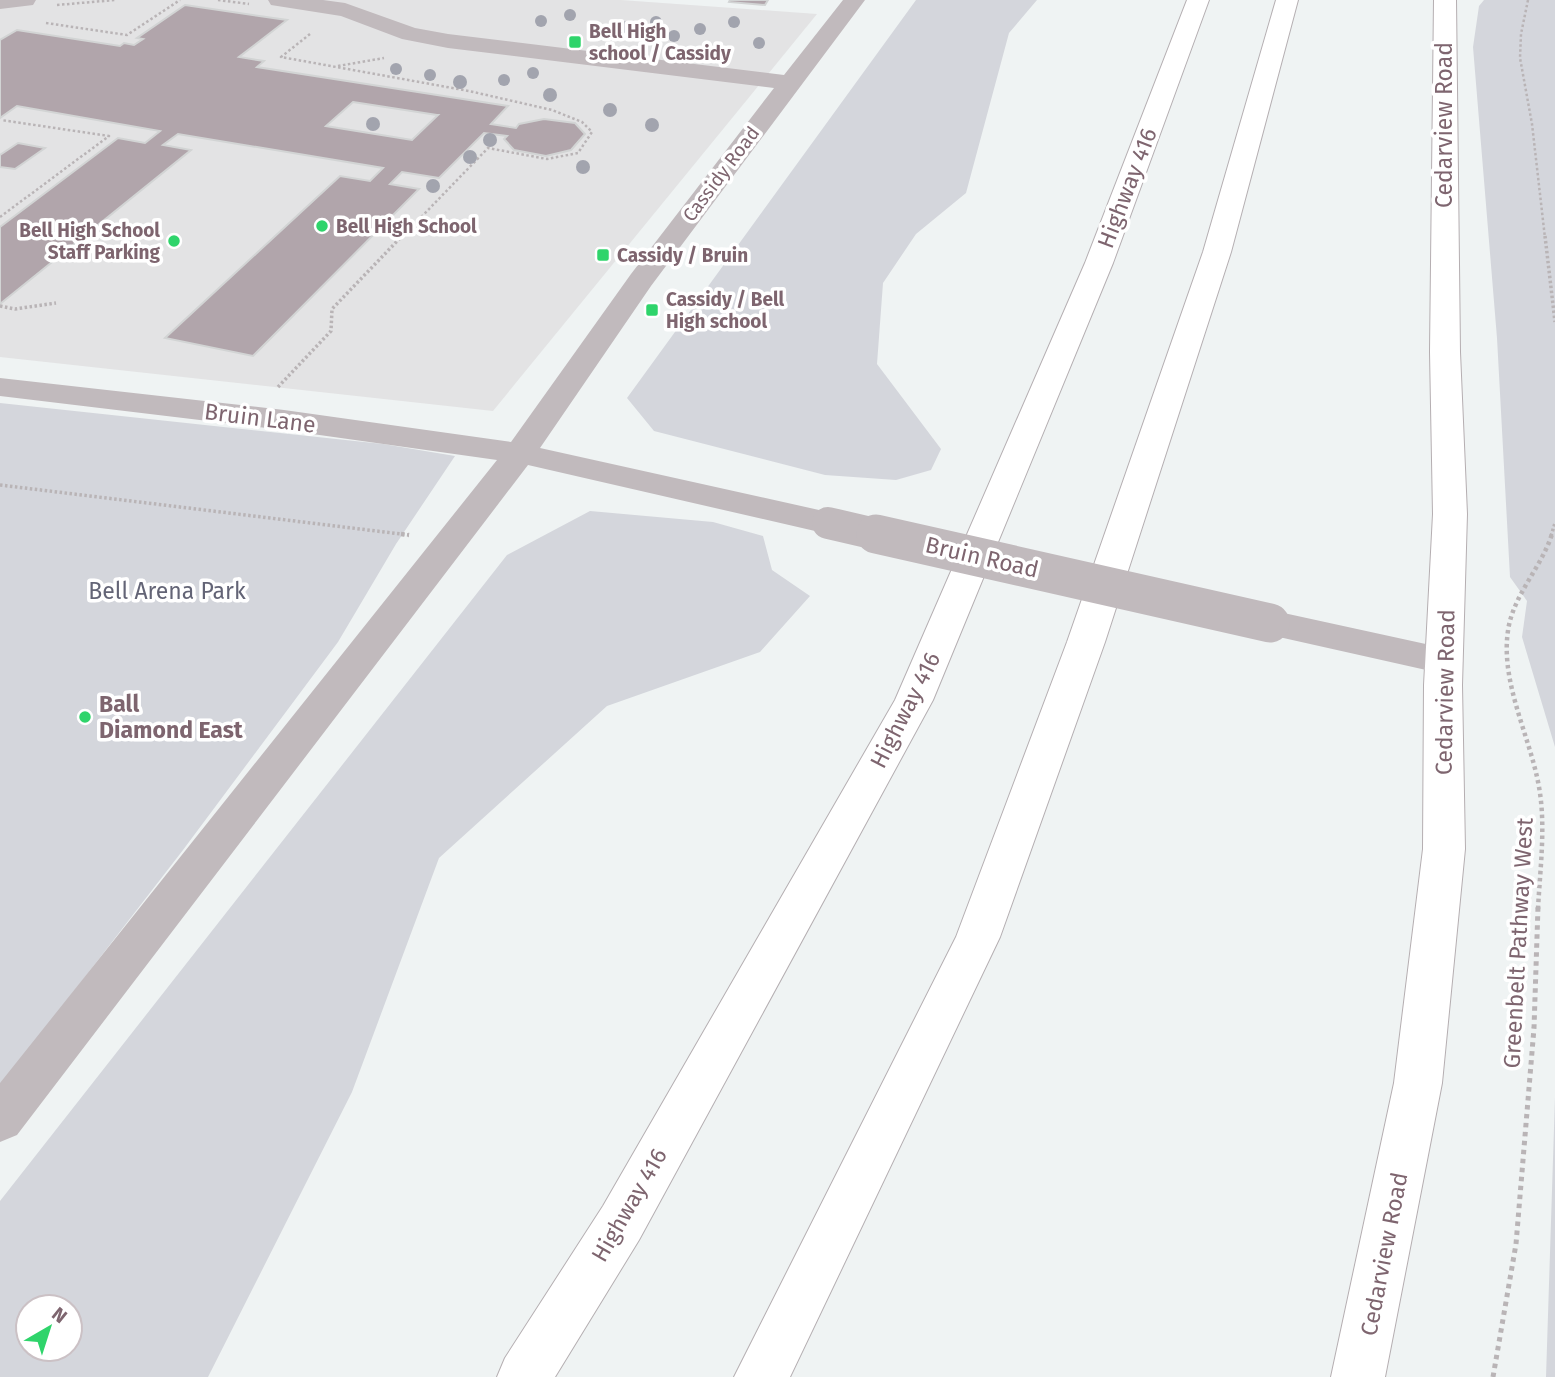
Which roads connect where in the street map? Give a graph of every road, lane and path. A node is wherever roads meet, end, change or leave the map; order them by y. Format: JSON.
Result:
{"nodes":[{"id":1,"x":24,"y":0,"type":"edge"},
{"id":2,"x":180,"y":0,"type":"edge"},
{"id":3,"x":218,"y":0,"type":"edge"},
{"id":4,"x":279,"y":0,"type":"edge"},
{"id":5,"x":854,"y":0,"type":"edge"},
{"id":6,"x":1198,"y":0,"type":"edge"},
{"id":7,"x":1287,"y":0,"type":"edge"},
{"id":8,"x":1445,"y":0,"type":"edge"},
{"id":9,"x":1528,"y":0,"type":"edge"},
{"id":10,"x":0,"y":2,"type":"edge"},
{"id":11,"x":252,"y":4,"type":"dead end"},
{"id":12,"x":38,"y":21,"type":"dead end"},
{"id":13,"x":319,"y":27,"type":"dead end"},
{"id":14,"x":790,"y":83,"type":"junction"},
{"id":15,"x":1,"y":120,"type":"edge"},
{"id":16,"x":0,"y":217,"type":"edge"},
{"id":17,"x":56,"y":303,"type":"dead end"},
{"id":18,"x":0,"y":306,"type":"edge"},
{"id":19,"x":1555,"y":322,"type":"edge"},
{"id":20,"x":0,"y":387,"type":"edge"},
{"id":21,"x":227,"y":414,"type":"junction"},
{"id":22,"x":520,"y":453,"type":"junction"},
{"id":23,"x":0,"y":485,"type":"edge"},
{"id":24,"x":1555,"y":523,"type":"edge"},
{"id":25,"x":452,"y":540,"type":"junction"},
{"id":26,"x":1444,"y":661,"type":"junction"},
{"id":27,"x":0,"y":1120,"type":"edge"},
{"id":28,"x":524,"y":1377,"type":"edge"},
{"id":29,"x":761,"y":1377,"type":"edge"},
{"id":30,"x":1358,"y":1377,"type":"edge"},
{"id":31,"x":1493,"y":1377,"type":"edge"}],
"edges":[{"from":1,"to":10,"type":"street"},
{"from":2,"to":12,"type":"path"},
{"from":3,"to":11,"type":"path"},
{"from":4,"to":14,"type":"street"},
{"from":5,"to":14,"type":"street","name":"Cassidy Road"},
{"from":6,"to":28,"type":"main road","name":"Highway 416"},
{"from":7,"to":29,"type":"main road"},
{"from":8,"to":26,"type":"main road","name":"Cedarview Road"},
{"from":9,"to":19,"type":"path"},
{"from":13,"to":21,"type":"path"},
{"from":14,"to":22,"type":"street","name":"Cassidy Road"},
{"from":15,"to":16,"type":"path"},
{"from":17,"to":18,"type":"path"},
{"from":20,"to":21,"type":"street","name":"Bruin Lane"},
{"from":21,"to":22,"type":"street","name":"Bruin Lane"},
{"from":22,"to":25,"type":"street","name":"Cassidy Road"},
{"from":22,"to":26,"type":"street","name":"Bruin Road","bridge":true},
{"from":23,"to":25,"type":"path"},
{"from":24,"to":31,"type":"path","name":"Greenbelt Pathway West"},
{"from":25,"to":27,"type":"street","name":"Cassidy Road"},
{"from":26,"to":30,"type":"main road","name":"Cedarview Road"}]}
